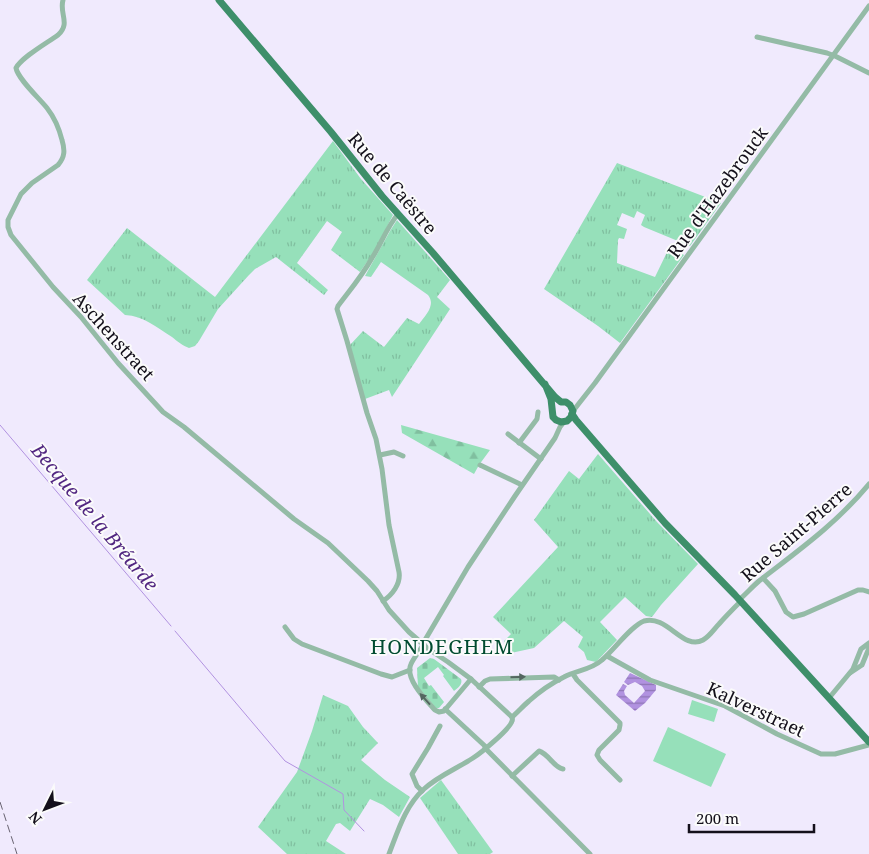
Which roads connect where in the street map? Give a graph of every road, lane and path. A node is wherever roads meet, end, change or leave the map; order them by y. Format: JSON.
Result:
{"nodes":[{"id":1,"x":64,"y":0,"type":"edge"},
{"id":2,"x":219,"y":0,"type":"edge"},
{"id":3,"x":869,"y":6,"type":"edge"},
{"id":4,"x":758,"y":37,"type":"dead end"},
{"id":5,"x":833,"y":56,"type":"junction"},
{"id":6,"x":869,"y":73,"type":"edge"},
{"id":7,"x":398,"y":214,"type":"junction"},
{"id":8,"x":544,"y":384,"type":"junction"},
{"id":9,"x":561,"y":402,"type":"junction"},
{"id":10,"x":572,"y":410,"type":"junction"},
{"id":11,"x":538,"y":412,"type":"dead end"},
{"id":12,"x":553,"y":413,"type":"junction"},
{"id":13,"x":565,"y":422,"type":"junction"},
{"id":14,"x":584,"y":428,"type":"junction"},
{"id":15,"x":508,"y":434,"type":"dead end"},
{"id":16,"x":552,"y":442,"type":"junction"},
{"id":17,"x":519,"y":443,"type":"junction"},
{"id":18,"x":380,"y":455,"type":"junction"},
{"id":19,"x":403,"y":456,"type":"dead end"},
{"id":20,"x":541,"y":459,"type":"junction"},
{"id":21,"x":480,"y":465,"type":"dead end"},
{"id":22,"x":869,"y":484,"type":"edge"},
{"id":23,"x":522,"y":486,"type":"junction"},
{"id":24,"x":763,"y":578,"type":"junction"},
{"id":25,"x":869,"y":592,"type":"edge"},
{"id":26,"x":383,"y":601,"type":"junction"},
{"id":27,"x":741,"y":602,"type":"junction"},
{"id":28,"x":285,"y":627,"type":"dead end"},
{"id":29,"x":869,"y":643,"type":"edge"},
{"id":30,"x":424,"y":645,"type":"junction"},
{"id":31,"x":869,"y":648,"type":"edge"},
{"id":32,"x":607,"y":656,"type":"junction"},
{"id":33,"x":410,"y":670,"type":"junction"},
{"id":34,"x":850,"y":673,"type":"junction"},
{"id":35,"x":573,"y":674,"type":"junction"},
{"id":36,"x":470,"y":679,"type":"junction"},
{"id":37,"x":559,"y":680,"type":"junction"},
{"id":38,"x":479,"y":687,"type":"junction"},
{"id":39,"x":829,"y":698,"type":"junction"},
{"id":40,"x":445,"y":709,"type":"junction"},
{"id":41,"x":512,"y":717,"type":"junction"},
{"id":42,"x":440,"y":726,"type":"dead end"},
{"id":43,"x":869,"y":743,"type":"edge"},
{"id":44,"x":486,"y":748,"type":"junction"},
{"id":45,"x":563,"y":769,"type":"dead end"},
{"id":46,"x":512,"y":776,"type":"junction"},
{"id":47,"x":620,"y":780,"type":"dead end"},
{"id":48,"x":422,"y":791,"type":"junction"},
{"id":49,"x":389,"y":854,"type":"edge"},
{"id":50,"x":590,"y":854,"type":"edge"}],
"edges":[{"from":1,"to":26,"type":"street","name":"Aschenstraet"},
{"from":2,"to":7,"type":"main road","name":"Rue de Caëstre"},
{"from":3,"to":5,"type":"street","name":"Rue d'Hazebrouck"},
{"from":4,"to":5,"type":"street"},
{"from":5,"to":6,"type":"street"},
{"from":5,"to":10,"type":"street","name":"Rue d'Hazebrouck"},
{"from":7,"to":8,"type":"main road","name":"Rue de Caëstre"},
{"from":7,"to":18,"type":"street"},
{"from":8,"to":9,"type":"main road","name":"Rue de Caëstre"},
{"from":8,"to":12,"type":"main road","name":"Rue de Caëstre"},
{"from":9,"to":10,"type":"main road"},
{"from":9,"to":12,"type":"main road"},
{"from":10,"to":13,"type":"main road"},
{"from":10,"to":14,"type":"main road"},
{"from":11,"to":17,"type":"street"},
{"from":12,"to":13,"type":"main road"},
{"from":12,"to":16,"type":"street"},
{"from":13,"to":14,"type":"main road"},
{"from":13,"to":16,"type":"street"},
{"from":14,"to":27,"type":"main road"},
{"from":15,"to":17,"type":"street"},
{"from":16,"to":20,"type":"street"},
{"from":17,"to":20,"type":"street"},
{"from":18,"to":19,"type":"street"},
{"from":18,"to":26,"type":"street"},
{"from":20,"to":23,"type":"street"},
{"from":21,"to":23,"type":"street"},
{"from":22,"to":24,"type":"street","name":"Rue Saint-Pierre"},
{"from":23,"to":30,"type":"street"},
{"from":24,"to":25,"type":"street"},
{"from":24,"to":27,"type":"street","name":"Rue Saint-Pierre"},
{"from":26,"to":30,"type":"street","name":"Aschenstraet"},
{"from":27,"to":32,"type":"street","name":"Rue Saint-Pierre"},
{"from":27,"to":39,"type":"main road"},
{"from":28,"to":33,"type":"street"},
{"from":29,"to":34,"type":"street"},
{"from":30,"to":33,"type":"street"},
{"from":30,"to":36,"type":"street","name":"Aschenstraet"},
{"from":31,"to":34,"type":"street"},
{"from":32,"to":35,"type":"street","name":"Rue Saint-Pierre"},
{"from":32,"to":43,"type":"street","name":"Kalverstraet"},
{"from":40,"to":33,"type":"street","one_way":true},
{"from":34,"to":39,"type":"street"},
{"from":35,"to":37,"type":"street","name":"Rue Saint-Pierre"},
{"from":35,"to":47,"type":"street"},
{"from":36,"to":38,"type":"street","name":"Aschenstraet"},
{"from":36,"to":40,"type":"street"},
{"from":38,"to":37,"type":"street","one_way":true},
{"from":37,"to":41,"type":"street","name":"Rue Saint-Pierre"},
{"from":38,"to":41,"type":"street","name":"Aschenstraet"},
{"from":39,"to":43,"type":"main road"},
{"from":40,"to":44,"type":"street"},
{"from":41,"to":44,"type":"street","name":"Rue Saint-Pierre"},
{"from":42,"to":48,"type":"street"},
{"from":44,"to":46,"type":"street"},
{"from":44,"to":48,"type":"street","name":"Rue Saint-Pierre"},
{"from":45,"to":46,"type":"street"},
{"from":46,"to":50,"type":"street"},
{"from":48,"to":49,"type":"street","name":"Rue Saint-Pierre"}]}
